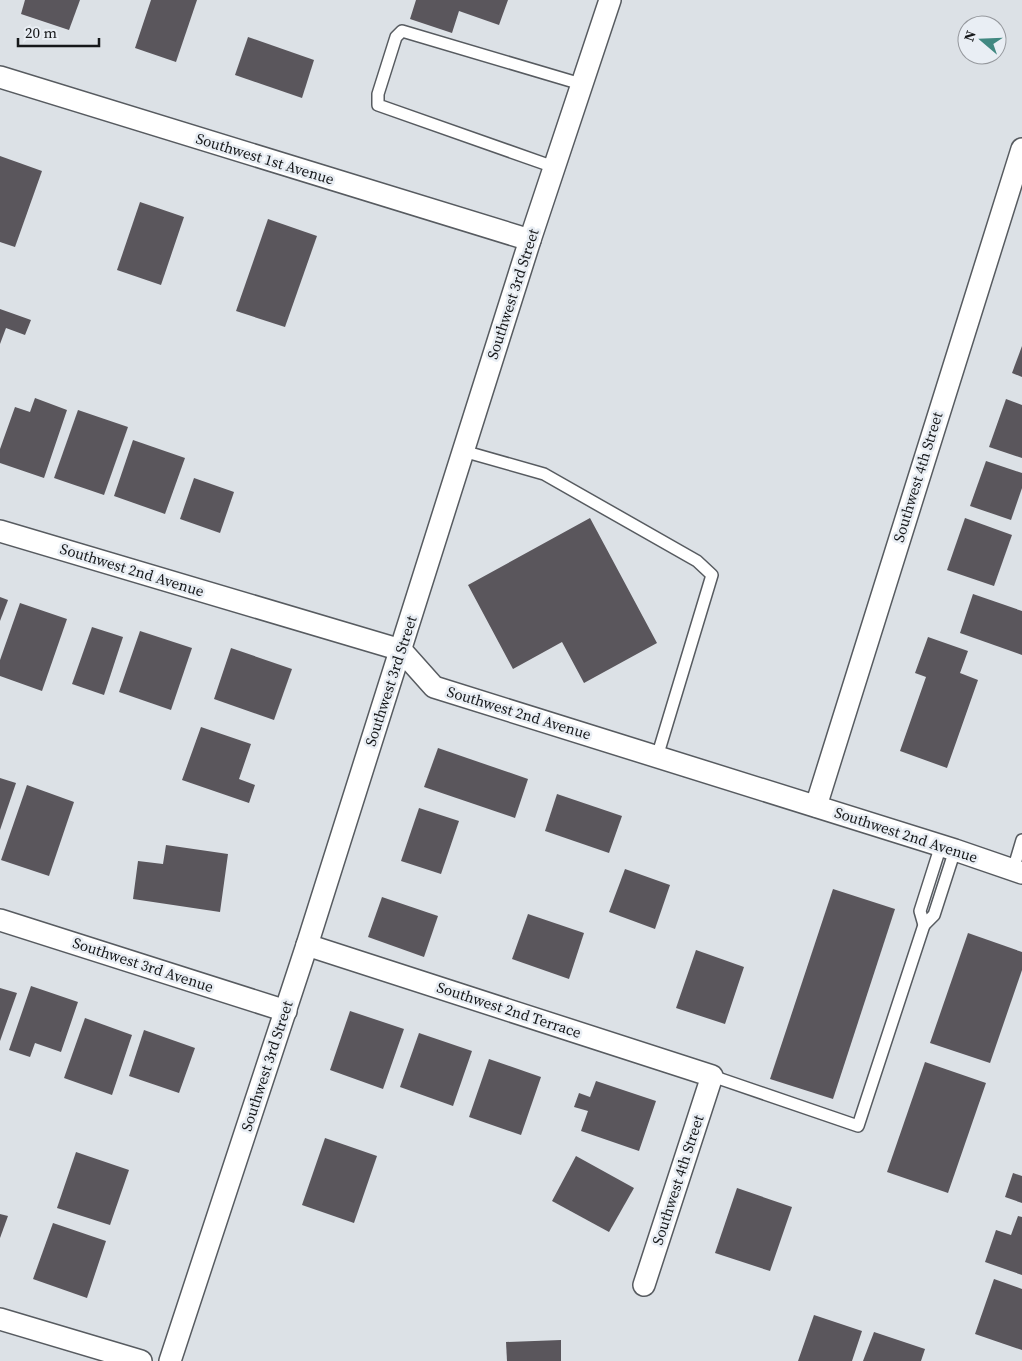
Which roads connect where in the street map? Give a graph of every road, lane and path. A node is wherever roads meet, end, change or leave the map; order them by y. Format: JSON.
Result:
{"nodes":[{"id":1,"x":610,"y":0,"type":"edge"},
{"id":2,"x":0,"y":77,"type":"edge"},
{"id":3,"x":581,"y":84,"type":"junction"},
{"id":4,"x":1022,"y":149,"type":"edge"},
{"id":5,"x":554,"y":167,"type":"junction"},
{"id":6,"x":1017,"y":179,"type":"edge"},
{"id":7,"x":530,"y":240,"type":"junction"},
{"id":8,"x":463,"y":451,"type":"junction"},
{"id":9,"x":0,"y":531,"type":"edge"},
{"id":10,"x":401,"y":650,"type":"junction"},
{"id":11,"x":657,"y":756,"type":"junction"},
{"id":12,"x":816,"y":806,"type":"junction"},
{"id":13,"x":1022,"y":840,"type":"edge"},
{"id":14,"x":948,"y":848,"type":"junction"},
{"id":15,"x":1018,"y":871,"type":"edge"},
{"id":16,"x":0,"y":920,"type":"edge"},
{"id":17,"x":307,"y":945,"type":"junction"},
{"id":18,"x":286,"y":1010,"type":"junction"},
{"id":19,"x":712,"y":1076,"type":"junction"},
{"id":20,"x":644,"y":1285,"type":"dead end"},
{"id":21,"x":0,"y":1319,"type":"edge"},
{"id":22,"x":141,"y":1361,"type":"edge"},
{"id":23,"x":170,"y":1361,"type":"edge"}],
"edges":[{"from":1,"to":3,"type":"street","name":"Southwest 3rd Street"},
{"from":2,"to":7,"type":"street","name":"Southwest 1st Avenue"},
{"from":3,"to":5,"type":"street","name":"Southwest 3rd Street"},
{"from":3,"to":5,"type":"lane"},
{"from":4,"to":6,"type":"street","name":"Southwest 4th Street"},
{"from":5,"to":7,"type":"street","name":"Southwest 3rd Street"},
{"from":6,"to":12,"type":"street","name":"Southwest 4th Street"},
{"from":7,"to":8,"type":"street","name":"Southwest 3rd Street"},
{"from":8,"to":10,"type":"street","name":"Southwest 3rd Street"},
{"from":8,"to":11,"type":"lane"},
{"from":9,"to":10,"type":"street","name":"Southwest 2nd Avenue"},
{"from":10,"to":11,"type":"street","name":"Southwest 2nd Avenue"},
{"from":10,"to":17,"type":"street","name":"Southwest 3rd Street"},
{"from":11,"to":12,"type":"street","name":"Southwest 2nd Avenue"},
{"from":12,"to":14,"type":"street","name":"Southwest 2nd Avenue"},
{"from":13,"to":15,"type":"lane"},
{"from":14,"to":15,"type":"street","name":"Southwest 2nd Avenue"},
{"from":14,"to":19,"type":"lane"},
{"from":16,"to":18,"type":"street","name":"Southwest 3rd Avenue"},
{"from":17,"to":18,"type":"street","name":"Southwest 3rd Street"},
{"from":17,"to":19,"type":"street","name":"Southwest 2nd Terrace"},
{"from":18,"to":23,"type":"street","name":"Southwest 3rd Street"},
{"from":19,"to":20,"type":"street","name":"Southwest 4th Street"},
{"from":21,"to":22,"type":"street"}]}
